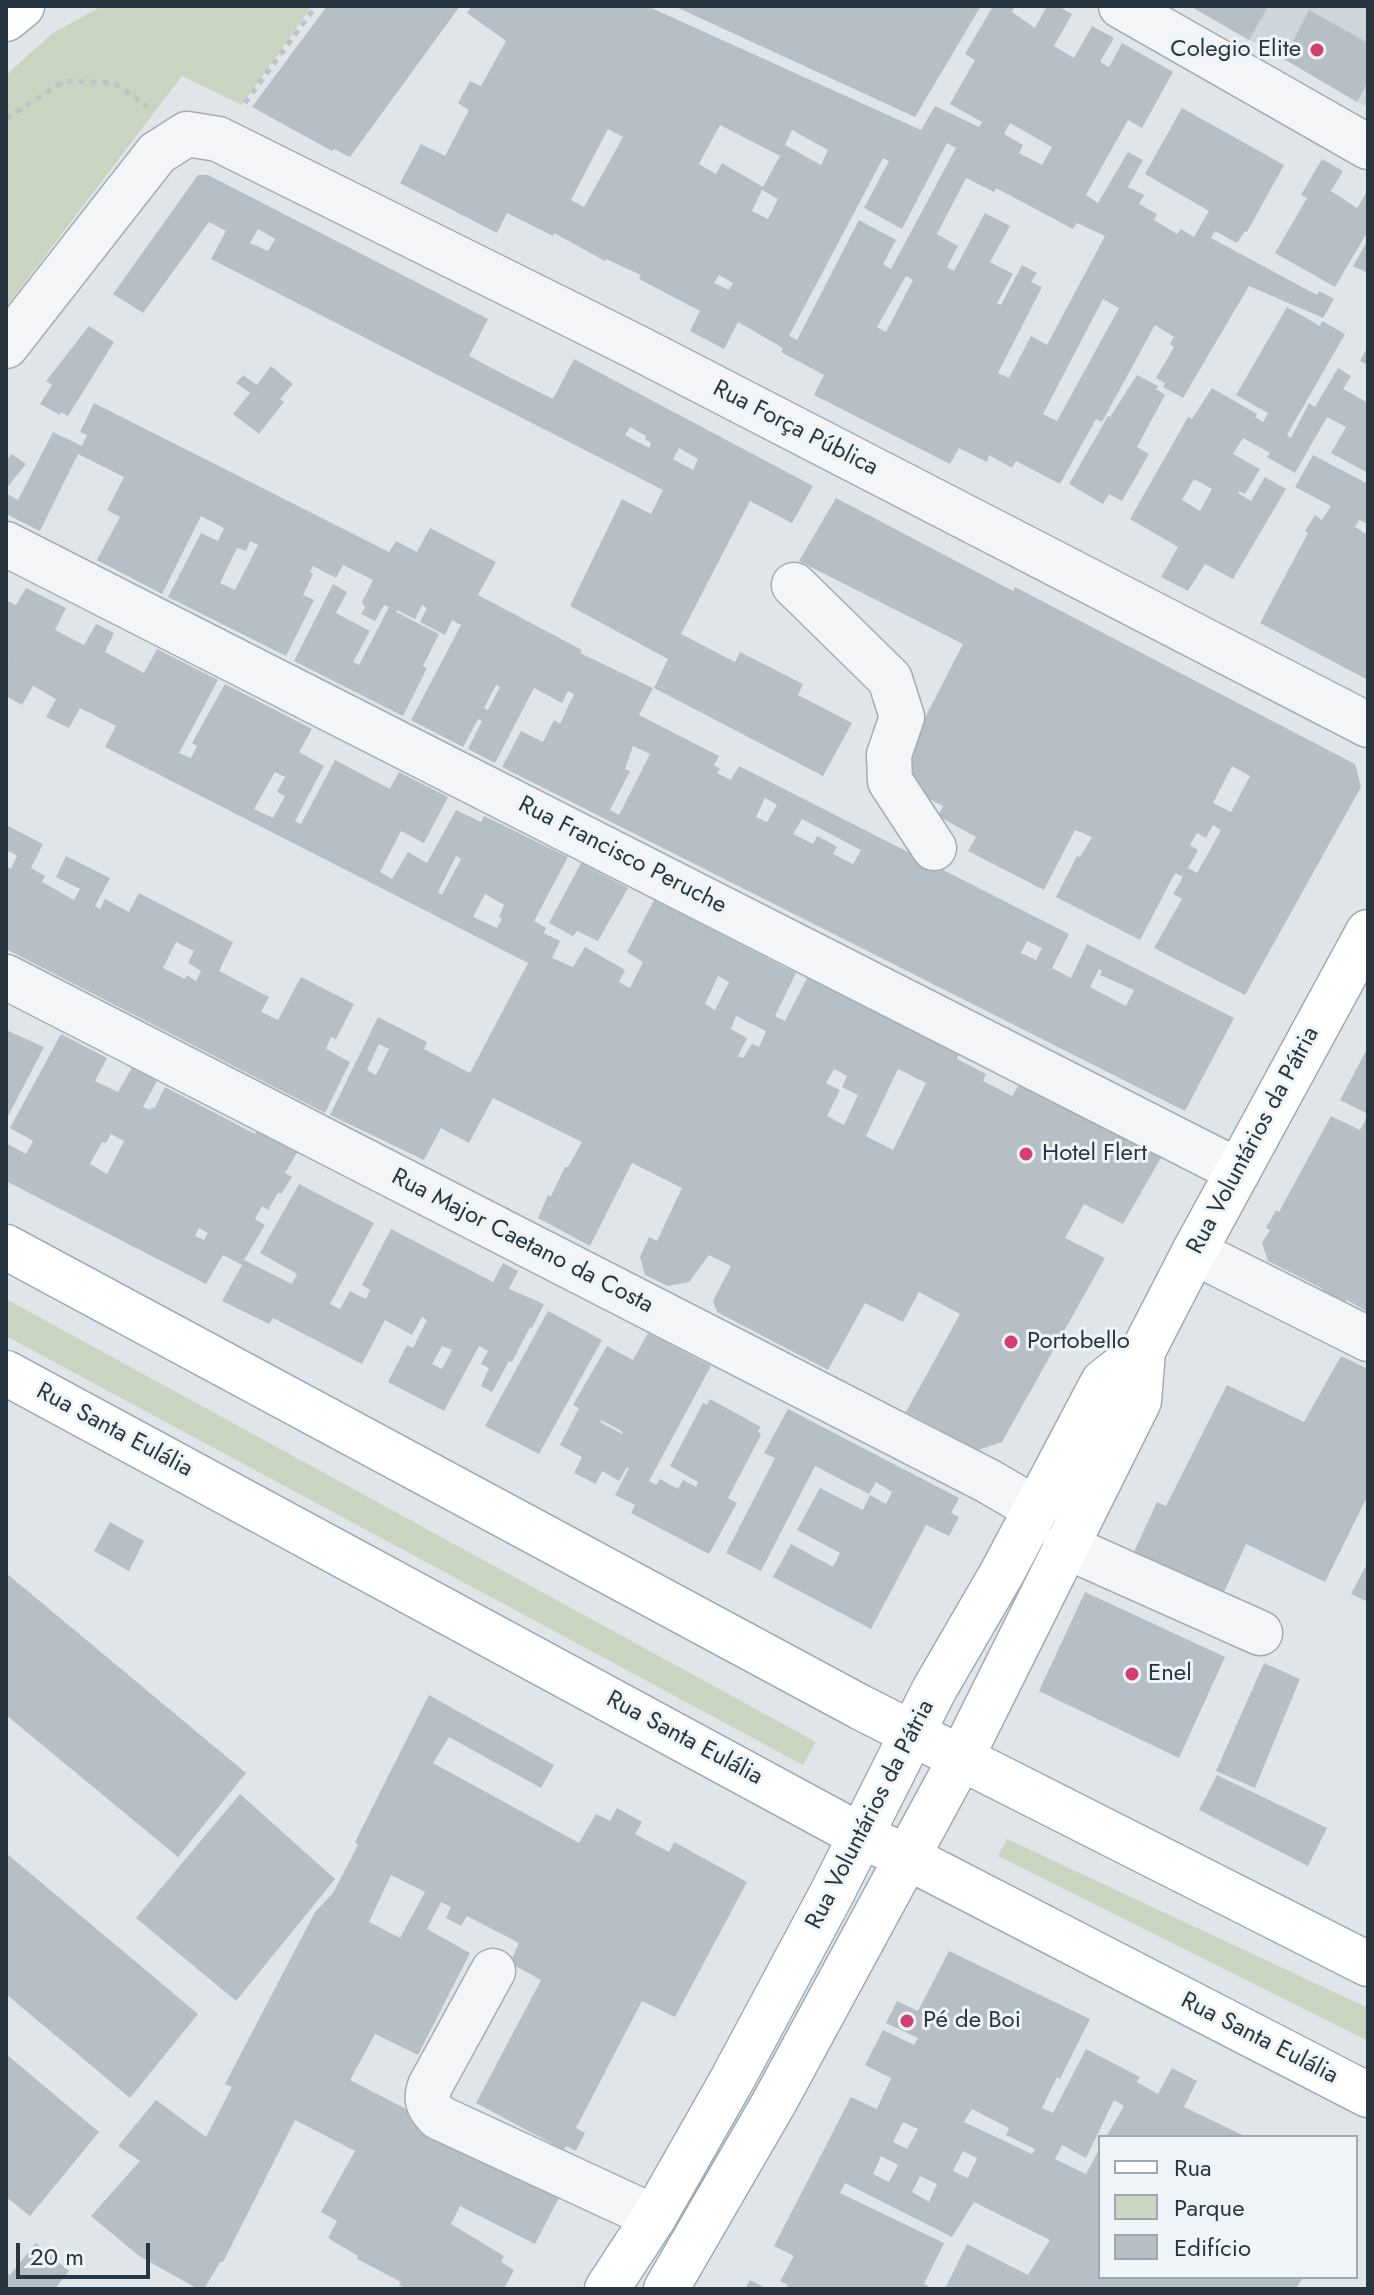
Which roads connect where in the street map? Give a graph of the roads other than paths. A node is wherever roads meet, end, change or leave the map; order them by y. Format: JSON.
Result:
{"nodes":[{"id":1,"x":22,"y":6,"type":"edge"},
{"id":2,"x":1121,"y":6,"type":"edge"},
{"id":3,"x":6,"y":19,"type":"edge"},
{"id":4,"x":1368,"y":147,"type":"edge"},
{"id":5,"x":6,"y":346,"type":"edge"},
{"id":6,"x":6,"y":544,"type":"edge"},
{"id":7,"x":794,"y":585,"type":"dead end"},
{"id":8,"x":1368,"y":725,"type":"edge"},
{"id":9,"x":934,"y":848,"type":"dead end"},
{"id":10,"x":1368,"y":932,"type":"edge"},
{"id":11,"x":6,"y":977,"type":"edge"},
{"id":12,"x":1238,"y":1171,"type":"junction"},
{"id":13,"x":6,"y":1247,"type":"edge"},
{"id":14,"x":1194,"y":1252,"type":"junction"},
{"id":15,"x":1368,"y":1339,"type":"edge"},
{"id":16,"x":1143,"y":1351,"type":"junction"},
{"id":17,"x":6,"y":1373,"type":"edge"},
{"id":18,"x":1036,"y":1509,"type":"junction"},
{"id":19,"x":1065,"y":1546,"type":"junction"},
{"id":20,"x":1260,"y":1633,"type":"dead end"},
{"id":21,"x":913,"y":1733,"type":"junction"},
{"id":22,"x":962,"y":1756,"type":"junction"},
{"id":23,"x":861,"y":1836,"type":"junction"},
{"id":24,"x":905,"y":1856,"type":"junction"},
{"id":25,"x":1368,"y":1964,"type":"edge"},
{"id":26,"x":493,"y":1971,"type":"dead end"},
{"id":27,"x":733,"y":2078,"type":"junction"},
{"id":28,"x":1368,"y":2095,"type":"edge"},
{"id":29,"x":775,"y":2101,"type":"junction"},
{"id":30,"x":654,"y":2217,"type":"junction"},
{"id":31,"x":616,"y":2286,"type":"edge"},
{"id":32,"x":666,"y":2289,"type":"edge"}],
"edges":[{"from":1,"to":3,"type":"main road"},
{"from":2,"to":4,"type":"street"},
{"from":5,"to":8,"type":"street","name":"Rua Força Pública"},
{"from":6,"to":12,"type":"street","name":"Rua Francisco Peruche"},
{"from":7,"to":9,"type":"street"},
{"from":10,"to":12,"type":"main road","name":"Rua Voluntários da Pátria"},
{"from":11,"to":18,"type":"street","name":"Rua Major Caetano da Costa"},
{"from":12,"to":14,"type":"main road","name":"Rua Voluntários da Pátria"},
{"from":13,"to":21,"type":"main road"},
{"from":14,"to":15,"type":"street"},
{"from":14,"to":16,"type":"main road","name":"Rua Voluntários da Pátria"},
{"from":16,"to":18,"type":"main road","name":"Rua Voluntários da Pátria"},
{"from":16,"to":19,"type":"main road","name":"Rua Voluntários da Pátria"},
{"from":17,"to":23,"type":"main road","name":"Rua Santa Eulália"},
{"from":18,"to":21,"type":"main road","name":"Rua Voluntários da Pátria"},
{"from":19,"to":20,"type":"street"},
{"from":19,"to":22,"type":"main road","name":"Rua Voluntários da Pátria"},
{"from":21,"to":22,"type":"main road"},
{"from":21,"to":23,"type":"main road","name":"Rua Voluntários da Pátria"},
{"from":22,"to":24,"type":"main road","name":"Rua Voluntários da Pátria"},
{"from":22,"to":25,"type":"main road"},
{"from":23,"to":24,"type":"main road","name":"Rua Santa Eulália"},
{"from":23,"to":27,"type":"main road","name":"Rua Voluntários da Pátria"},
{"from":24,"to":28,"type":"main road","name":"Rua Santa Eulália"},
{"from":24,"to":29,"type":"main road","name":"Rua Voluntários da Pátria"},
{"from":26,"to":30,"type":"street"},
{"from":27,"to":29,"type":"main road"},
{"from":27,"to":30,"type":"main road","name":"Rua Voluntários da Pátria"},
{"from":29,"to":32,"type":"main road","name":"Rua Voluntários da Pátria"},
{"from":30,"to":31,"type":"main road","name":"Rua Voluntários da Pátria"}]}
